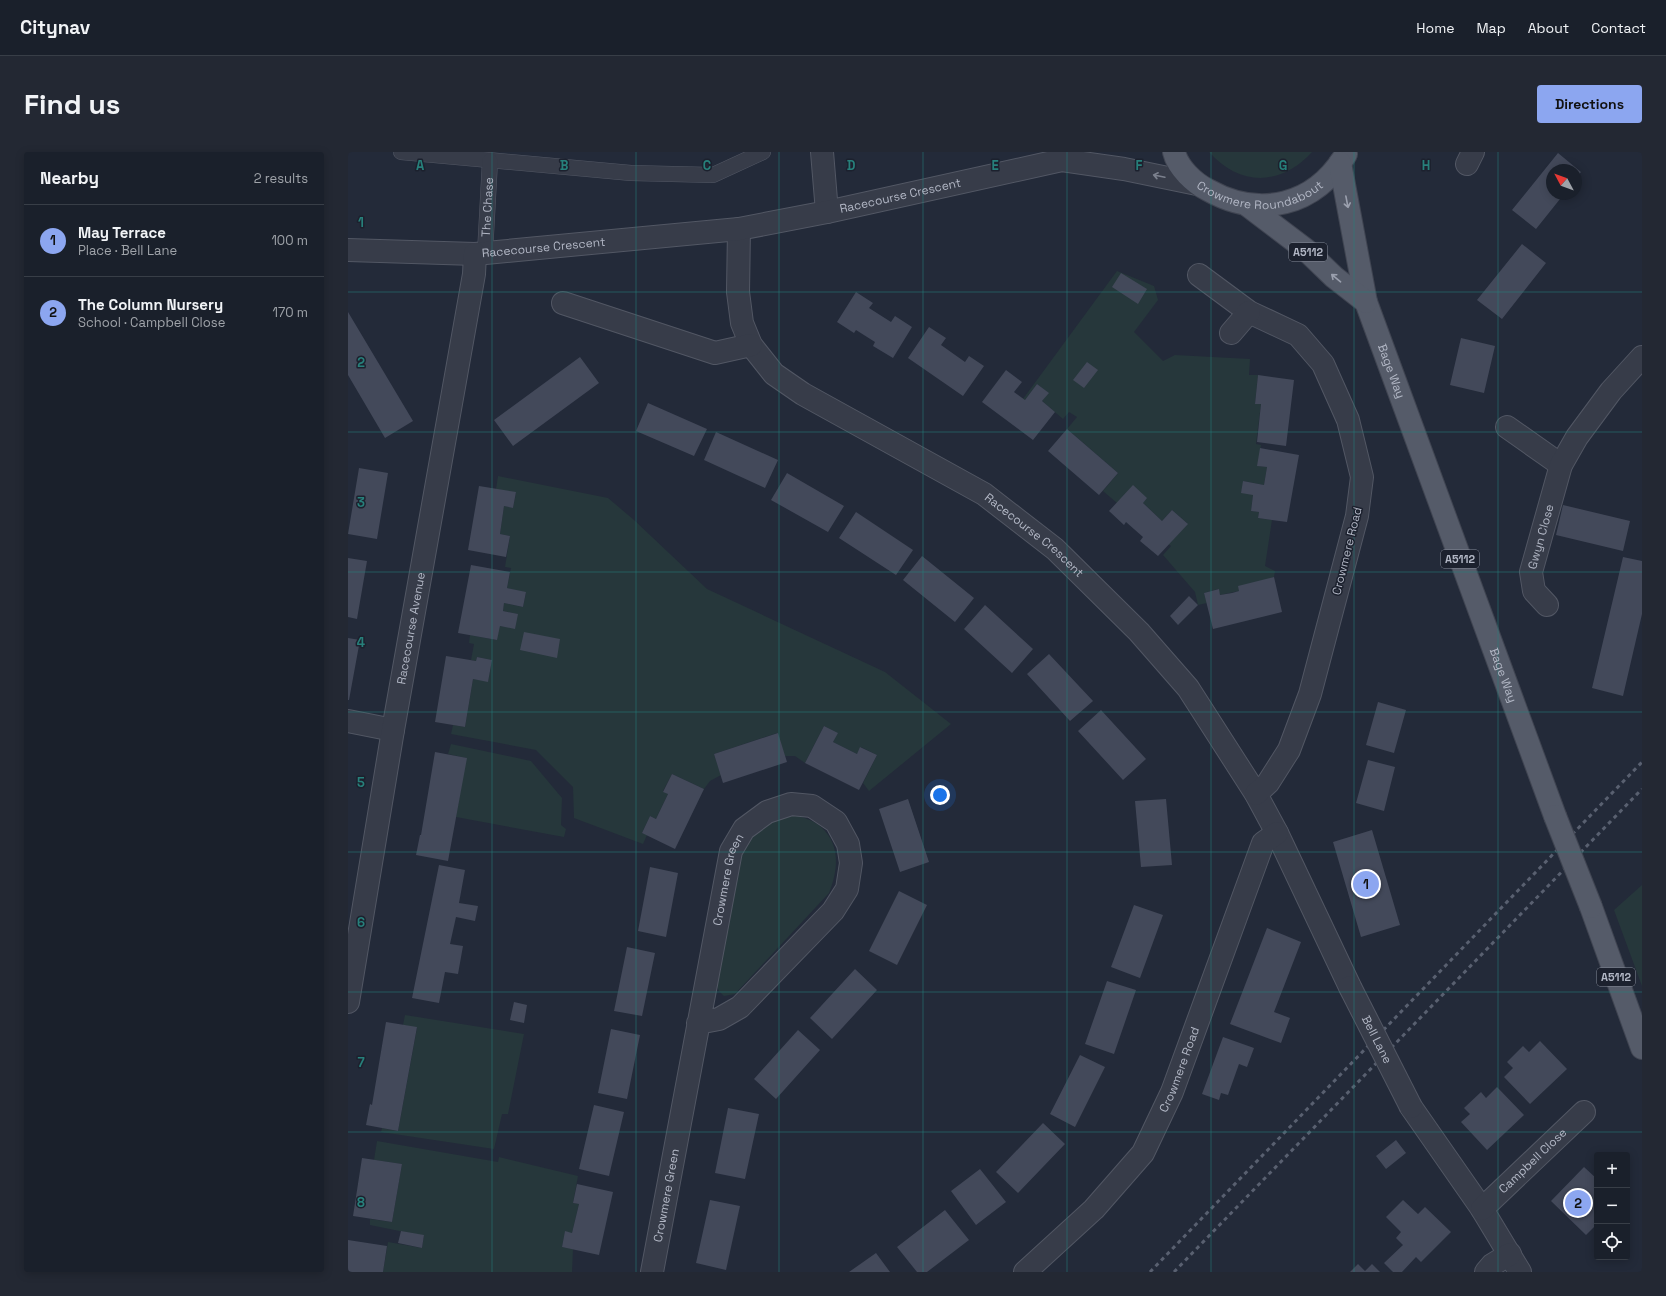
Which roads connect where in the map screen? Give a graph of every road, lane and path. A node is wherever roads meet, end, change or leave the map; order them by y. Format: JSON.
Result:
{"nodes":[{"id":1,"x":400,"y":152,"type":"edge"},
{"id":2,"x":763,"y":152,"type":"edge"},
{"id":3,"x":822,"y":152,"type":"edge"},
{"id":4,"x":1174,"y":152,"type":"edge"},
{"id":5,"x":1068,"y":156,"type":"edge"},
{"id":6,"x":1344,"y":158,"type":"edge"},
{"id":7,"x":490,"y":161,"type":"junction"},
{"id":8,"x":1197,"y":184,"type":"junction"},
{"id":9,"x":1248,"y":205,"type":"junction"},
{"id":10,"x":827,"y":212,"type":"junction"},
{"id":11,"x":739,"y":229,"type":"junction"},
{"id":12,"x":348,"y":250,"type":"edge"},
{"id":13,"x":480,"y":254,"type":"junction"},
{"id":14,"x":1199,"y":275,"type":"dead end"},
{"id":15,"x":1366,"y":302,"type":"junction"},
{"id":16,"x":563,"y":303,"type":"dead end"},
{"id":17,"x":1249,"y":312,"type":"junction"},
{"id":18,"x":1231,"y":333,"type":"dead end"},
{"id":19,"x":751,"y":346,"type":"junction"},
{"id":20,"x":1642,"y":357,"type":"edge"},
{"id":21,"x":1507,"y":428,"type":"dead end"},
{"id":22,"x":1561,"y":465,"type":"junction"},
{"id":23,"x":1547,"y":605,"type":"dead end"},
{"id":24,"x":348,"y":721,"type":"edge"},
{"id":25,"x":394,"y":730,"type":"junction"},
{"id":26,"x":1256,"y":794,"type":"junction"},
{"id":27,"x":1277,"y":833,"type":"junction"},
{"id":28,"x":348,"y":1002,"type":"edge"},
{"id":29,"x":698,"y":1024,"type":"junction"},
{"id":30,"x":1642,"y":1048,"type":"edge"},
{"id":31,"x":1584,"y":1112,"type":"dead end"},
{"id":32,"x":1482,"y":1210,"type":"junction"},
{"id":33,"x":1515,"y":1263,"type":"edge"},
{"id":34,"x":652,"y":1272,"type":"edge"},
{"id":35,"x":1025,"y":1272,"type":"edge"},
{"id":36,"x":1486,"y":1272,"type":"edge"}],
"edges":[{"from":1,"to":7,"type":"lane"},
{"from":2,"to":7,"type":"lane"},
{"from":3,"to":10,"type":"street"},
{"from":4,"to":8,"type":"main road","name":"Crowmere Roundabout","number":"A5112"},
{"from":8,"to":5,"type":"street","name":"Racecourse Crescent","one_way":true},
{"from":5,"to":10,"type":"street","name":"Racecourse Crescent"},
{"from":6,"to":9,"type":"main road","name":"Crowmere Roundabout","number":"A5112"},
{"from":6,"to":15,"type":"main road","name":"Bage Way","number":"A5112","one_way":true},
{"from":7,"to":13,"type":"lane","name":"The Chase"},
{"from":8,"to":9,"type":"main road","name":"Crowmere Roundabout","number":"A5112"},
{"from":15,"to":9,"type":"main road","number":"A5112","one_way":true},
{"from":10,"to":11,"type":"street","name":"Racecourse Crescent"},
{"from":11,"to":13,"type":"street","name":"Racecourse Crescent"},
{"from":11,"to":19,"type":"street","name":"Racecourse Crescent"},
{"from":12,"to":13,"type":"street","name":"Racecourse Crescent"},
{"from":13,"to":25,"type":"street","name":"Racecourse Avenue"},
{"from":14,"to":17,"type":"street","name":"Crowmere Road"},
{"from":15,"to":30,"type":"main road","name":"Bage Way","number":"A5112","bridge":true},
{"from":16,"to":19,"type":"street"},
{"from":17,"to":18,"type":"street"},
{"from":17,"to":26,"type":"street","name":"Crowmere Road"},
{"from":19,"to":26,"type":"street","name":"Racecourse Crescent"},
{"from":20,"to":22,"type":"street","name":"Gwyn Close"},
{"from":21,"to":22,"type":"street"},
{"from":22,"to":23,"type":"street","name":"Gwyn Close"},
{"from":24,"to":25,"type":"street"},
{"from":25,"to":28,"type":"street","name":"Racecourse Avenue"},
{"from":26,"to":27,"type":"street","name":"Bell Lane"},
{"from":27,"to":32,"type":"street","name":"Bell Lane","bridge":true},
{"from":27,"to":35,"type":"street","name":"Crowmere Road"},
{"from":29,"to":29,"type":"street","name":"Crowmere Green"},
{"from":29,"to":34,"type":"street","name":"Crowmere Green"},
{"from":31,"to":32,"type":"street","name":"Campbell Close"},
{"from":32,"to":33,"type":"street","name":"Bell Lane"},
{"from":33,"to":36,"type":"street"}]}
